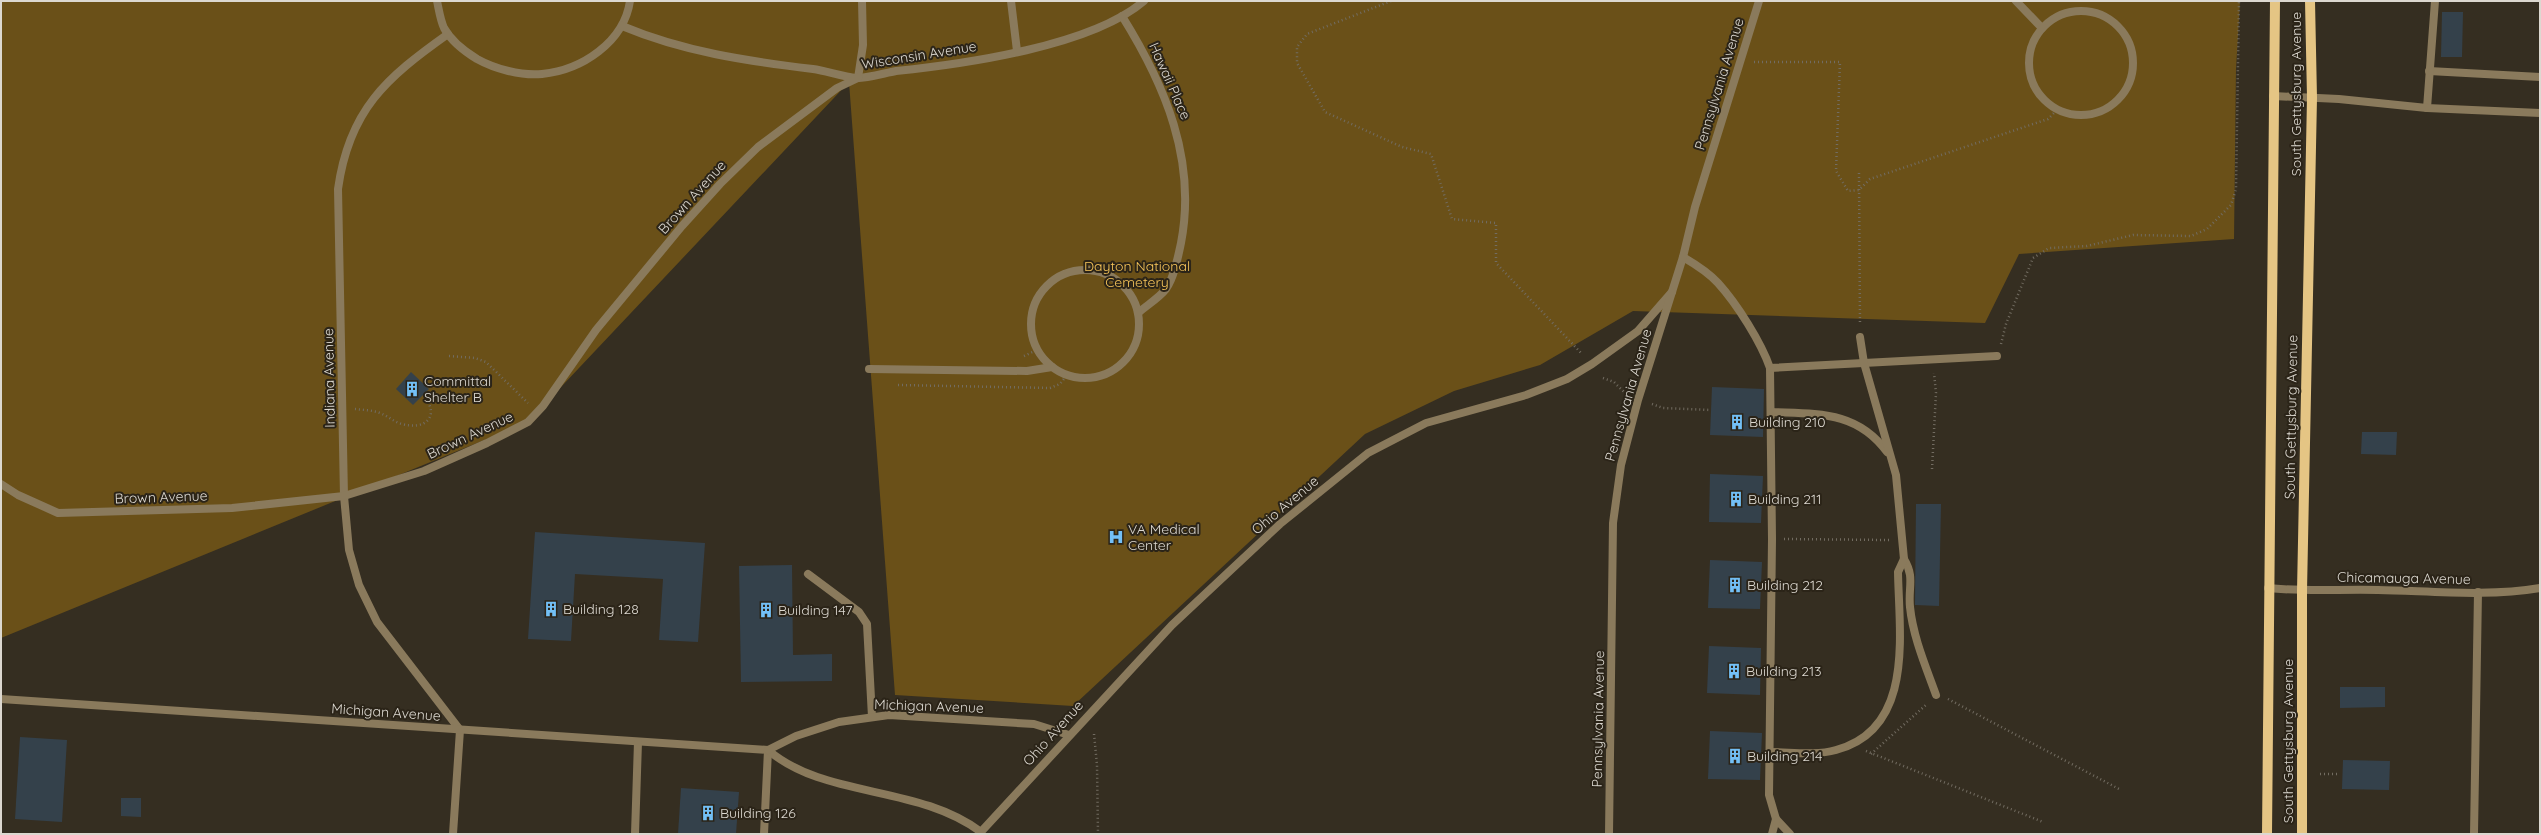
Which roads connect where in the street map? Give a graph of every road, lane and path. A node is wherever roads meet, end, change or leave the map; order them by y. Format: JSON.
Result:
{"nodes":[{"id":1,"x":437,"y":1,"type":"edge"},
{"id":2,"x":630,"y":1,"type":"edge"},
{"id":3,"x":862,"y":1,"type":"edge"},
{"id":4,"x":1012,"y":1,"type":"edge"},
{"id":5,"x":1144,"y":1,"type":"edge"},
{"id":6,"x":1391,"y":1,"type":"edge"},
{"id":7,"x":1759,"y":1,"type":"edge"},
{"id":8,"x":2016,"y":1,"type":"edge"},
{"id":9,"x":2239,"y":1,"type":"edge"},
{"id":10,"x":2275,"y":1,"type":"edge"},
{"id":11,"x":2310,"y":1,"type":"edge"},
{"id":12,"x":2435,"y":1,"type":"edge"},
{"id":13,"x":1122,"y":16,"type":"junction"},
{"id":14,"x":622,"y":26,"type":"junction"},
{"id":15,"x":2042,"y":28,"type":"junction"},
{"id":16,"x":448,"y":34,"type":"junction"},
{"id":17,"x":1017,"y":51,"type":"junction"},
{"id":18,"x":1739,"y":62,"type":"junction"},
{"id":19,"x":2429,"y":71,"type":"junction"},
{"id":20,"x":2540,"y":77,"type":"edge"},
{"id":21,"x":858,"y":78,"type":"junction"},
{"id":22,"x":2273,"y":96,"type":"junction"},
{"id":23,"x":2312,"y":98,"type":"junction"},
{"id":24,"x":2427,"y":108,"type":"junction"},
{"id":25,"x":2058,"y":109,"type":"junction"},
{"id":26,"x":2540,"y":113,"type":"edge"},
{"id":27,"x":1859,"y":173,"type":"dead end"},
{"id":28,"x":1859,"y":190,"type":"junction"},
{"id":29,"x":1683,"y":257,"type":"junction"},
{"id":30,"x":1672,"y":292,"type":"junction"},
{"id":31,"x":1138,"y":313,"type":"junction"},
{"id":32,"x":1860,"y":337,"type":"joint"},
{"id":33,"x":1582,"y":354,"type":"dead end"},
{"id":34,"x":450,"y":356,"type":"dead end"},
{"id":35,"x":1998,"y":356,"type":"joint"},
{"id":36,"x":1933,"y":360,"type":"junction"},
{"id":37,"x":1864,"y":363,"type":"junction"},
{"id":38,"x":1052,"y":367,"type":"junction"},
{"id":39,"x":1770,"y":368,"type":"junction"},
{"id":40,"x":869,"y":369,"type":"dead end"},
{"id":41,"x":1067,"y":375,"type":"junction"},
{"id":42,"x":1603,"y":378,"type":"dead end"},
{"id":43,"x":898,"y":385,"type":"dead end"},
{"id":44,"x":1627,"y":394,"type":"dead end"},
{"id":45,"x":425,"y":397,"type":"dead end"},
{"id":46,"x":1652,"y":404,"type":"dead end"},
{"id":47,"x":342,"y":408,"type":"junction"},
{"id":48,"x":1711,"y":410,"type":"dead end"},
{"id":49,"x":537,"y":412,"type":"junction"},
{"id":50,"x":1772,"y":412,"type":"junction"},
{"id":51,"x":1889,"y":456,"type":"junction"},
{"id":52,"x":1932,"y":469,"type":"dead end"},
{"id":53,"x":1,"y":484,"type":"edge"},
{"id":54,"x":344,"y":496,"type":"junction"},
{"id":55,"x":1778,"y":539,"type":"dead end"},
{"id":56,"x":1902,"y":540,"type":"junction"},
{"id":57,"x":1904,"y":559,"type":"junction"},
{"id":58,"x":808,"y":574,"type":"dead end"},
{"id":59,"x":2268,"y":588,"type":"junction"},
{"id":60,"x":2540,"y":588,"type":"edge"},
{"id":61,"x":2302,"y":591,"type":"junction"},
{"id":62,"x":2478,"y":592,"type":"junction"},
{"id":63,"x":1936,"y":695,"type":"junction"},
{"id":64,"x":1,"y":700,"type":"edge"},
{"id":65,"x":872,"y":717,"type":"junction"},
{"id":66,"x":460,"y":730,"type":"junction"},
{"id":67,"x":1094,"y":734,"type":"dead end"},
{"id":68,"x":1068,"y":735,"type":"junction"},
{"id":69,"x":638,"y":742,"type":"junction"},
{"id":70,"x":1854,"y":744,"type":"junction"},
{"id":71,"x":768,"y":750,"type":"junction"},
{"id":72,"x":1770,"y":752,"type":"junction"},
{"id":73,"x":1871,"y":754,"type":"junction"},
{"id":74,"x":2320,"y":774,"type":"dead end"},
{"id":75,"x":2338,"y":774,"type":"dead end"},
{"id":76,"x":2121,"y":790,"type":"dead end"},
{"id":77,"x":1776,"y":819,"type":"junction"},
{"id":78,"x":2043,"y":822,"type":"dead end"},
{"id":79,"x":980,"y":833,"type":"edge"},
{"id":80,"x":453,"y":834,"type":"edge"},
{"id":81,"x":636,"y":834,"type":"edge"},
{"id":82,"x":764,"y":834,"type":"edge"},
{"id":83,"x":1098,"y":834,"type":"edge"},
{"id":84,"x":1609,"y":834,"type":"edge"},
{"id":85,"x":1772,"y":834,"type":"edge"},
{"id":86,"x":1790,"y":834,"type":"edge"},
{"id":87,"x":2267,"y":834,"type":"edge"},
{"id":88,"x":2302,"y":834,"type":"edge"},
{"id":89,"x":2474,"y":834,"type":"edge"}],
"edges":[{"from":1,"to":16,"type":"street"},
{"from":2,"to":14,"type":"street"},
{"from":3,"to":21,"type":"street"},
{"from":4,"to":17,"type":"street"},
{"from":5,"to":13,"type":"street","name":"Wisconsin Avenue"},
{"from":6,"to":33,"type":"path"},
{"from":7,"to":18,"type":"street","name":"Pennsylvania Avenue"},
{"from":8,"to":15,"type":"street"},
{"from":9,"to":35,"type":"path"},
{"from":10,"to":22,"type":"main road","name":"South Gettysburg Avenue"},
{"from":11,"to":23,"type":"main road","name":"South Gettysburg Avenue"},
{"from":12,"to":19,"type":"street"},
{"from":13,"to":17,"type":"street","name":"Wisconsin Avenue"},
{"from":13,"to":31,"type":"street","name":"Hawaii Place"},
{"from":14,"to":16,"type":"street"},
{"from":14,"to":21,"type":"street","name":"Wisconsin Avenue"},
{"from":15,"to":25,"type":"street"},
{"from":15,"to":25,"type":"street"},
{"from":16,"to":47,"type":"street","name":"Indiana Avenue"},
{"from":17,"to":21,"type":"street","name":"Wisconsin Avenue"},
{"from":18,"to":28,"type":"path"},
{"from":18,"to":29,"type":"street","name":"Pennsylvania Avenue"},
{"from":19,"to":20,"type":"street"},
{"from":19,"to":24,"type":"street"},
{"from":21,"to":49,"type":"street","name":"Brown Avenue"},
{"from":22,"to":23,"type":"street"},
{"from":22,"to":59,"type":"main road","name":"South Gettysburg Avenue"},
{"from":23,"to":24,"type":"street"},
{"from":23,"to":61,"type":"main road","name":"South Gettysburg Avenue"},
{"from":24,"to":26,"type":"street"},
{"from":25,"to":28,"type":"path"},
{"from":27,"to":28,"type":"path"},
{"from":28,"to":32,"type":"path"},
{"from":29,"to":30,"type":"street","name":"Pennsylvania Avenue"},
{"from":29,"to":39,"type":"street"},
{"from":30,"to":68,"type":"street","name":"Ohio Avenue"},
{"from":30,"to":84,"type":"street","name":"Pennsylvania Avenue"},
{"from":31,"to":38,"type":"street"},
{"from":31,"to":41,"type":"street"},
{"from":32,"to":37,"type":"street"},
{"from":34,"to":49,"type":"path"},
{"from":35,"to":36,"type":"street"},
{"from":36,"to":37,"type":"street"},
{"from":36,"to":52,"type":"path"},
{"from":37,"to":39,"type":"street"},
{"from":37,"to":51,"type":"street"},
{"from":38,"to":40,"type":"street"},
{"from":38,"to":41,"type":"street"},
{"from":39,"to":50,"type":"street"},
{"from":41,"to":43,"type":"path"},
{"from":42,"to":44,"type":"path"},
{"from":45,"to":47,"type":"path"},
{"from":46,"to":48,"type":"path"},
{"from":47,"to":54,"type":"street","name":"Indiana Avenue"},
{"from":49,"to":54,"type":"street","name":"Brown Avenue"},
{"from":50,"to":51,"type":"street"},
{"from":50,"to":72,"type":"street"},
{"from":51,"to":56,"type":"street"},
{"from":53,"to":54,"type":"street","name":"Brown Avenue"},
{"from":54,"to":66,"type":"street","name":"Indiana Avenue"},
{"from":55,"to":56,"type":"path"},
{"from":56,"to":57,"type":"street"},
{"from":57,"to":63,"type":"street"},
{"from":57,"to":70,"type":"street"},
{"from":58,"to":65,"type":"street"},
{"from":59,"to":61,"type":"street","name":"Chicamauga Avenue"},
{"from":59,"to":87,"type":"main road","name":"South Gettysburg Avenue"},
{"from":60,"to":62,"type":"street","name":"Chicamauga Avenue"},
{"from":61,"to":62,"type":"street","name":"Chicamauga Avenue"},
{"from":61,"to":88,"type":"main road","name":"South Gettysburg Avenue"},
{"from":62,"to":89,"type":"street"},
{"from":63,"to":73,"type":"path"},
{"from":63,"to":76,"type":"path"},
{"from":64,"to":66,"type":"street","name":"Michigan Avenue"},
{"from":65,"to":68,"type":"street","name":"Michigan Avenue"},
{"from":65,"to":71,"type":"street","name":"Michigan Avenue"},
{"from":66,"to":69,"type":"street","name":"Michigan Avenue"},
{"from":66,"to":80,"type":"street"},
{"from":67,"to":83,"type":"path"},
{"from":68,"to":79,"type":"street","name":"Ohio Avenue"},
{"from":69,"to":71,"type":"street","name":"Michigan Avenue"},
{"from":69,"to":81,"type":"street"},
{"from":70,"to":72,"type":"street"},
{"from":70,"to":73,"type":"path"},
{"from":71,"to":79,"type":"street"},
{"from":71,"to":82,"type":"street"},
{"from":72,"to":77,"type":"street"},
{"from":73,"to":78,"type":"path"},
{"from":74,"to":75,"type":"path"},
{"from":77,"to":85,"type":"street"},
{"from":77,"to":86,"type":"street"}]}
